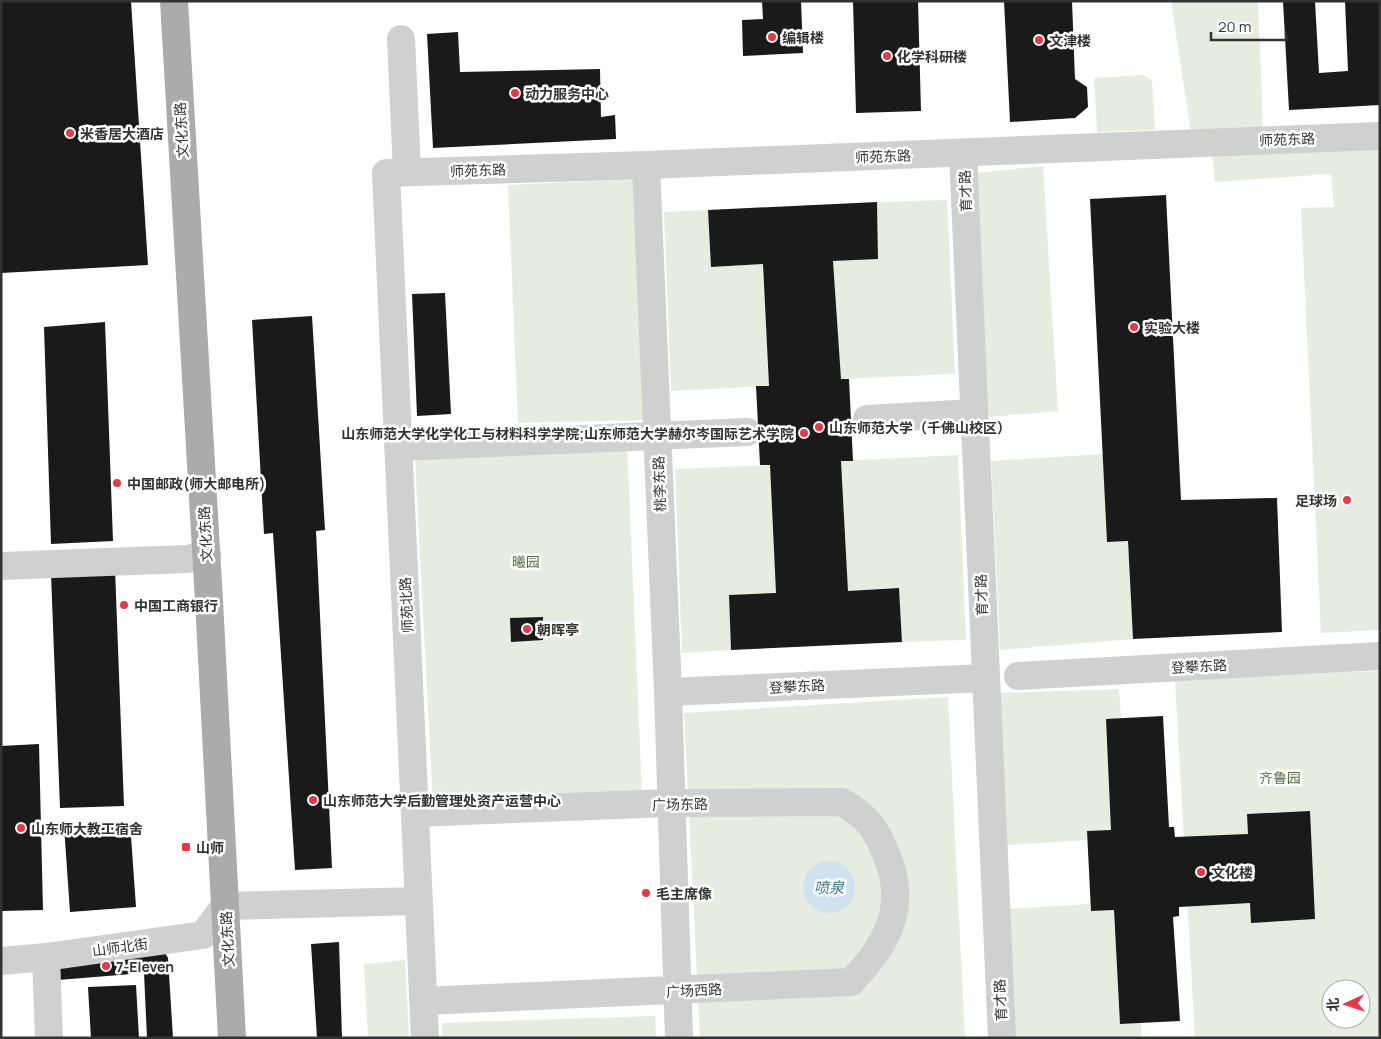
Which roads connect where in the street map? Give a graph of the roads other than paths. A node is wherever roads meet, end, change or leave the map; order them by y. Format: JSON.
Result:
{"nodes":[{"id":1,"x":174,"y":1,"type":"edge"},
{"id":2,"x":401,"y":39,"type":"dead end"},
{"id":3,"x":1380,"y":136,"type":"edge"},
{"id":4,"x":963,"y":153,"type":"junction"},
{"id":5,"x":646,"y":165,"type":"junction"},
{"id":6,"x":396,"y":172,"type":"junction"},
{"id":7,"x":974,"y":413,"type":"junction"},
{"id":8,"x":867,"y":419,"type":"dead end"},
{"id":9,"x":747,"y":432,"type":"dead end"},
{"id":10,"x":658,"y":437,"type":"junction"},
{"id":11,"x":398,"y":447,"type":"junction"},
{"id":12,"x":207,"y":555,"type":"junction"},
{"id":13,"x":1,"y":566,"type":"edge"},
{"id":14,"x":1380,"y":656,"type":"edge"},
{"id":15,"x":1018,"y":676,"type":"dead end"},
{"id":16,"x":985,"y":678,"type":"junction"},
{"id":17,"x":668,"y":692,"type":"junction"},
{"id":18,"x":670,"y":803,"type":"junction"},
{"id":19,"x":415,"y":813,"type":"junction"},
{"id":20,"x":896,"y":883,"type":"joint"},
{"id":21,"x":418,"y":901,"type":"junction"},
{"id":22,"x":225,"y":906,"type":"junction"},
{"id":23,"x":46,"y":957,"type":"junction"},
{"id":24,"x":1,"y":961,"type":"edge"},
{"id":25,"x":676,"y":992,"type":"junction"},
{"id":26,"x":423,"y":1001,"type":"junction"},
{"id":27,"x":49,"y":1038,"type":"edge"},
{"id":28,"x":232,"y":1038,"type":"edge"},
{"id":29,"x":425,"y":1038,"type":"edge"},
{"id":30,"x":679,"y":1038,"type":"edge"},
{"id":31,"x":1002,"y":1038,"type":"edge"}],
"edges":[{"from":1,"to":12,"type":"main road","name":"文化东路"},
{"from":2,"to":6,"type":"street","name":"师苑北路"},
{"from":3,"to":4,"type":"street","name":"师苑东路"},
{"from":4,"to":5,"type":"street","name":"师苑东路"},
{"from":4,"to":7,"type":"street","name":"育才路"},
{"from":5,"to":6,"type":"street","name":"师苑东路"},
{"from":5,"to":10,"type":"street","name":"桃李东路"},
{"from":6,"to":11,"type":"street","name":"师苑北路"},
{"from":7,"to":8,"type":"street"},
{"from":7,"to":16,"type":"street","name":"育才路"},
{"from":9,"to":10,"type":"street"},
{"from":10,"to":11,"type":"street"},
{"from":10,"to":17,"type":"street","name":"桃李东路"},
{"from":11,"to":19,"type":"street","name":"师苑北路"},
{"from":12,"to":13,"type":"street"},
{"from":12,"to":22,"type":"main road","name":"文化东路"},
{"from":14,"to":15,"type":"street","name":"登攀东路"},
{"from":16,"to":17,"type":"street","name":"登攀东路"},
{"from":16,"to":31,"type":"street","name":"育才路"},
{"from":17,"to":18,"type":"street","name":"桃李东路"},
{"from":18,"to":19,"type":"street","name":"广场东路"},
{"from":18,"to":20,"type":"street","name":"广场东路"},
{"from":18,"to":25,"type":"street","name":"桃李东路"},
{"from":19,"to":21,"type":"street","name":"师苑北路"},
{"from":20,"to":25,"type":"street","name":"广场西路"},
{"from":21,"to":22,"type":"street"},
{"from":21,"to":26,"type":"street","name":"师苑北路"},
{"from":22,"to":23,"type":"street","name":"山师北街"},
{"from":22,"to":28,"type":"main road","name":"文化东路"},
{"from":23,"to":24,"type":"street","name":"山师北街"},
{"from":23,"to":27,"type":"street"},
{"from":25,"to":26,"type":"street","name":"广场西路"},
{"from":25,"to":30,"type":"street","name":"桃李东路"},
{"from":26,"to":29,"type":"street","name":"师苑北路"}]}
